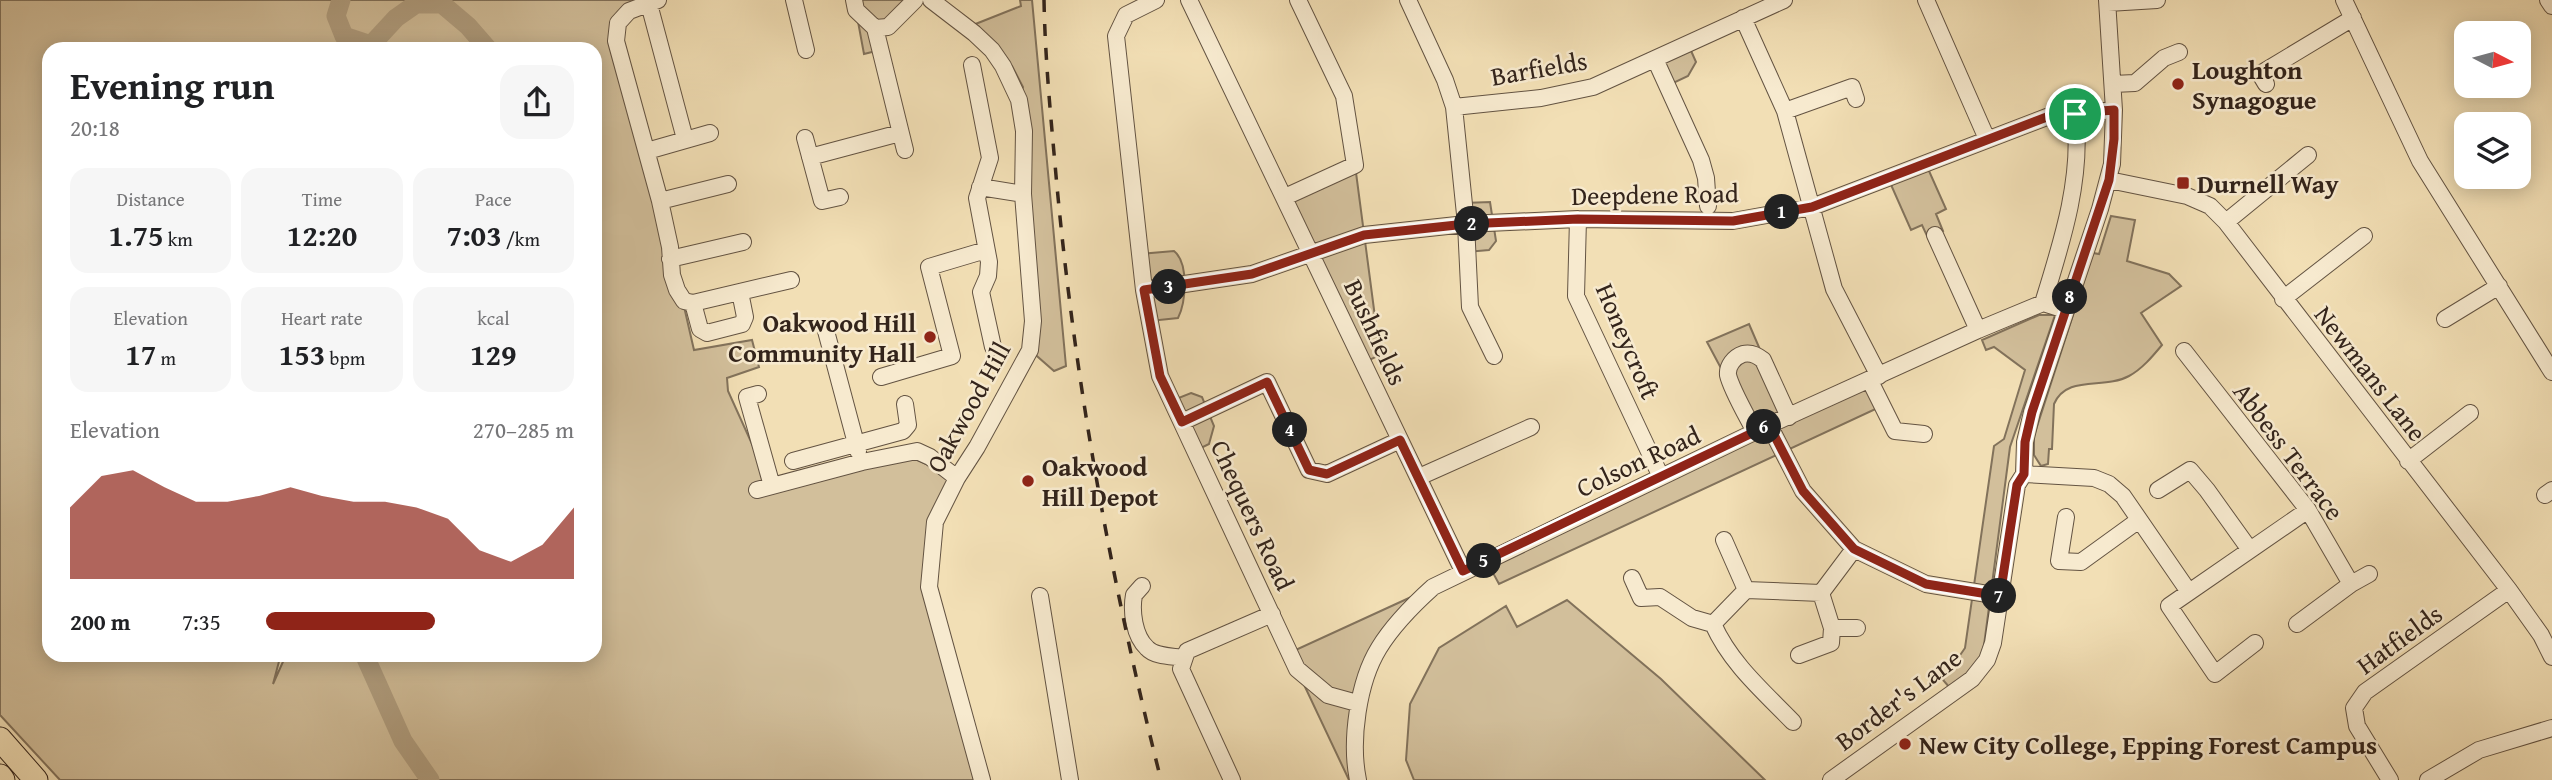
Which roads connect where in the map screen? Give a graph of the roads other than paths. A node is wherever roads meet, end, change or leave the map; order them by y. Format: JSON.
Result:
{"nodes":[{"id":1,"x":794,"y":0,"type":"edge"},
{"id":2,"x":854,"y":0,"type":"edge"},
{"id":3,"x":915,"y":0,"type":"edge"},
{"id":4,"x":931,"y":0,"type":"edge"},
{"id":5,"x":1156,"y":0,"type":"edge"},
{"id":6,"x":1189,"y":0,"type":"edge"},
{"id":7,"x":1298,"y":0,"type":"edge"},
{"id":8,"x":1408,"y":0,"type":"edge"},
{"id":9,"x":1784,"y":0,"type":"edge"},
{"id":10,"x":1926,"y":0,"type":"edge"},
{"id":11,"x":2157,"y":0,"type":"edge"},
{"id":12,"x":2344,"y":0,"type":"edge"},
{"id":13,"x":2548,"y":0,"type":"edge"},
{"id":14,"x":653,"y":2,"type":"edge"},
{"id":15,"x":2108,"y":2,"type":"edge"},
{"id":16,"x":2552,"y":6,"type":"edge"},
{"id":17,"x":1743,"y":18,"type":"junction"},
{"id":18,"x":2353,"y":19,"type":"junction"},
{"id":19,"x":875,"y":28,"type":"junction"},
{"id":20,"x":806,"y":51,"type":"dead end"},
{"id":21,"x":2179,"y":52,"type":"dead end"},
{"id":22,"x":1655,"y":59,"type":"junction"},
{"id":23,"x":972,"y":65,"type":"dead end"},
{"id":24,"x":2113,"y":84,"type":"junction"},
{"id":25,"x":2266,"y":84,"type":"dead end"},
{"id":26,"x":1852,"y":87,"type":"dead end"},
{"id":27,"x":1454,"y":107,"type":"junction"},
{"id":28,"x":2114,"y":110,"type":"junction"},
{"id":29,"x":1785,"y":111,"type":"junction"},
{"id":30,"x":2075,"y":114,"type":"junction"},
{"id":31,"x":710,"y":133,"type":"dead end"},
{"id":32,"x":900,"y":133,"type":"junction"},
{"id":33,"x":805,"y":138,"type":"dead end"},
{"id":34,"x":685,"y":139,"type":"junction"},
{"id":35,"x":1987,"y":139,"type":"junction"},
{"id":36,"x":905,"y":150,"type":"dead end"},
{"id":37,"x":646,"y":151,"type":"junction"},
{"id":38,"x":2308,"y":155,"type":"dead end"},
{"id":39,"x":810,"y":157,"type":"junction"},
{"id":40,"x":2109,"y":180,"type":"junction"},
{"id":41,"x":728,"y":184,"type":"dead end"},
{"id":42,"x":980,"y":187,"type":"junction"},
{"id":43,"x":1023,"y":194,"type":"junction"},
{"id":44,"x":840,"y":197,"type":"dead end"},
{"id":45,"x":1285,"y":197,"type":"junction"},
{"id":46,"x":660,"y":201,"type":"junction"},
{"id":47,"x":1708,"y":206,"type":"dead end"},
{"id":48,"x":1812,"y":207,"type":"junction"},
{"id":49,"x":1578,"y":219,"type":"junction"},
{"id":50,"x":2226,"y":222,"type":"junction"},
{"id":51,"x":1466,"y":224,"type":"junction"},
{"id":52,"x":1935,"y":235,"type":"dead end"},
{"id":53,"x":2364,"y":236,"type":"dead end"},
{"id":54,"x":743,"y":242,"type":"dead end"},
{"id":55,"x":986,"y":250,"type":"junction"},
{"id":56,"x":1312,"y":253,"type":"junction"},
{"id":57,"x":670,"y":259,"type":"junction"},
{"id":58,"x":791,"y":280,"type":"dead end"},
{"id":59,"x":2499,"y":286,"type":"junction"},
{"id":60,"x":1144,"y":290,"type":"junction"},
{"id":61,"x":740,"y":292,"type":"junction"},
{"id":62,"x":2284,"y":299,"type":"junction"},
{"id":63,"x":693,"y":303,"type":"junction"},
{"id":64,"x":2043,"y":303,"type":"junction"},
{"id":65,"x":2065,"y":310,"type":"junction"},
{"id":66,"x":2445,"y":319,"type":"dead end"},
{"id":67,"x":1978,"y":330,"type":"junction"},
{"id":68,"x":826,"y":331,"type":"dead end"},
{"id":69,"x":993,"y":347,"type":"dead end"},
{"id":70,"x":2184,"y":351,"type":"dead end"},
{"id":71,"x":1494,"y":356,"type":"dead end"},
{"id":72,"x":2552,"y":372,"type":"edge"},
{"id":73,"x":881,"y":377,"type":"dead end"},
{"id":74,"x":1875,"y":378,"type":"junction"},
{"id":75,"x":748,"y":396,"type":"dead end"},
{"id":76,"x":905,"y":404,"type":"dead end"},
{"id":77,"x":2470,"y":413,"type":"dead end"},
{"id":78,"x":1789,"y":417,"type":"junction"},
{"id":79,"x":1182,"y":422,"type":"junction"},
{"id":80,"x":1531,"y":427,"type":"dead end"},
{"id":81,"x":1762,"y":428,"type":"junction"},
{"id":82,"x":1924,"y":434,"type":"dead end"},
{"id":83,"x":1400,"y":440,"type":"junction"},
{"id":84,"x":856,"y":443,"type":"junction"},
{"id":85,"x":793,"y":461,"type":"dead end"},
{"id":86,"x":2408,"y":461,"type":"junction"},
{"id":87,"x":862,"y":462,"type":"junction"},
{"id":88,"x":2024,"y":474,"type":"junction"},
{"id":89,"x":1419,"y":477,"type":"junction"},
{"id":90,"x":1661,"y":477,"type":"junction"},
{"id":91,"x":957,"y":478,"type":"junction"},
{"id":92,"x":2158,"y":491,"type":"dead end"},
{"id":93,"x":2308,"y":510,"type":"junction"},
{"id":94,"x":2066,"y":517,"type":"dead end"},
{"id":95,"x":2139,"y":520,"type":"junction"},
{"id":96,"x":1724,"y":540,"type":"dead end"},
{"id":97,"x":1854,"y":549,"type":"junction"},
{"id":98,"x":2250,"y":550,"type":"junction"},
{"id":99,"x":1463,"y":571,"type":"junction"},
{"id":100,"x":2369,"y":574,"type":"dead end"},
{"id":101,"x":1632,"y":579,"type":"dead end"},
{"id":102,"x":2351,"y":584,"type":"junction"},
{"id":103,"x":1142,"y":586,"type":"dead end"},
{"id":104,"x":1746,"y":590,"type":"junction"},
{"id":105,"x":2509,"y":590,"type":"junction"},
{"id":106,"x":2189,"y":592,"type":"junction"},
{"id":107,"x":1821,"y":593,"type":"junction"},
{"id":108,"x":1040,"y":596,"type":"dead end"},
{"id":109,"x":2000,"y":596,"type":"junction"},
{"id":110,"x":1272,"y":614,"type":"junction"},
{"id":111,"x":1713,"y":624,"type":"junction"},
{"id":112,"x":2297,"y":624,"type":"dead end"},
{"id":113,"x":1832,"y":628,"type":"junction"},
{"id":114,"x":1857,"y":628,"type":"dead end"},
{"id":115,"x":2546,"y":631,"type":"edge"},
{"id":116,"x":2255,"y":643,"type":"dead end"},
{"id":117,"x":1799,"y":655,"type":"dead end"},
{"id":118,"x":2552,"y":657,"type":"edge"},
{"id":119,"x":1185,"y":658,"type":"junction"},
{"id":120,"x":1357,"y":704,"type":"junction"},
{"id":121,"x":1793,"y":722,"type":"dead end"},
{"id":122,"x":2552,"y":728,"type":"edge"},
{"id":123,"x":0,"y":739,"type":"edge"},
{"id":124,"x":36,"y":780,"type":"edge"},
{"id":125,"x":982,"y":780,"type":"edge"},
{"id":126,"x":1070,"y":780,"type":"edge"},
{"id":127,"x":1232,"y":780,"type":"edge"},
{"id":128,"x":1358,"y":780,"type":"edge"},
{"id":129,"x":1831,"y":780,"type":"edge"},
{"id":130,"x":2390,"y":780,"type":"edge"},
{"id":131,"x":2428,"y":780,"type":"edge"}],
"edges":[{"from":1,"to":20,"type":"street"},
{"from":2,"to":19,"type":"street"},
{"from":3,"to":19,"type":"street"},
{"from":4,"to":43,"type":"street","name":"Oakwood Hill"},
{"from":5,"to":60,"type":"street","name":"Chequers Road"},
{"from":6,"to":45,"type":"street","name":"Bushfields"},
{"from":7,"to":45,"type":"street"},
{"from":8,"to":27,"type":"street"},
{"from":9,"to":17,"type":"street","name":"Barfields"},
{"from":10,"to":35,"type":"street"},
{"from":11,"to":15,"type":"street"},
{"from":12,"to":18,"type":"street"},
{"from":13,"to":16,"type":"street"},
{"from":14,"to":34,"type":"street"},
{"from":14,"to":37,"type":"street"},
{"from":15,"to":24,"type":"street","name":"Border's Lane"},
{"from":17,"to":22,"type":"street","name":"Barfields"},
{"from":17,"to":29,"type":"street"},
{"from":18,"to":25,"type":"street"},
{"from":18,"to":59,"type":"street"},
{"from":19,"to":32,"type":"street"},
{"from":21,"to":24,"type":"street"},
{"from":22,"to":27,"type":"street","name":"Barfields"},
{"from":22,"to":47,"type":"street"},
{"from":23,"to":42,"type":"street"},
{"from":24,"to":28,"type":"street","name":"Border's Lane"},
{"from":26,"to":29,"type":"street"},
{"from":27,"to":51,"type":"street"},
{"from":28,"to":30,"type":"street","name":"Deepdene Road"},
{"from":28,"to":40,"type":"street","name":"Border's Lane"},
{"from":29,"to":48,"type":"street"},
{"from":30,"to":35,"type":"street","name":"Deepdene Road"},
{"from":30,"to":64,"type":"street"},
{"from":31,"to":34,"type":"street"},
{"from":32,"to":36,"type":"street"},
{"from":32,"to":39,"type":"street"},
{"from":33,"to":39,"type":"street"},
{"from":34,"to":37,"type":"street"},
{"from":35,"to":48,"type":"street","name":"Deepdene Road"},
{"from":37,"to":46,"type":"street"},
{"from":38,"to":50,"type":"street"},
{"from":39,"to":44,"type":"street"},
{"from":40,"to":50,"type":"street","name":"Newmans Lane"},
{"from":40,"to":65,"type":"street","name":"Border's Lane"},
{"from":41,"to":46,"type":"street"},
{"from":42,"to":43,"type":"street"},
{"from":42,"to":55,"type":"street"},
{"from":43,"to":91,"type":"street","name":"Oakwood Hill"},
{"from":45,"to":56,"type":"street","name":"Bushfields"},
{"from":46,"to":57,"type":"street"},
{"from":48,"to":49,"type":"street","name":"Deepdene Road"},
{"from":48,"to":74,"type":"street"},
{"from":49,"to":51,"type":"street","name":"Deepdene Road"},
{"from":49,"to":90,"type":"street","name":"Honeycroft"},
{"from":50,"to":62,"type":"street","name":"Newmans Lane"},
{"from":51,"to":56,"type":"street","name":"Deepdene Road"},
{"from":51,"to":71,"type":"street"},
{"from":52,"to":67,"type":"street"},
{"from":53,"to":62,"type":"street"},
{"from":54,"to":57,"type":"street"},
{"from":55,"to":69,"type":"street"},
{"from":55,"to":73,"type":"street"},
{"from":56,"to":60,"type":"street","name":"Deepdene Road"},
{"from":56,"to":83,"type":"street","name":"Bushfields"},
{"from":57,"to":63,"type":"street"},
{"from":58,"to":61,"type":"street"},
{"from":59,"to":66,"type":"street"},
{"from":59,"to":72,"type":"street"},
{"from":60,"to":79,"type":"street","name":"Chequers Road"},
{"from":61,"to":63,"type":"street"},
{"from":61,"to":63,"type":"street"},
{"from":62,"to":86,"type":"street","name":"Newmans Lane"},
{"from":64,"to":65,"type":"street"},
{"from":64,"to":67,"type":"street","name":"Colson Road"},
{"from":65,"to":88,"type":"street","name":"Border's Lane"},
{"from":67,"to":74,"type":"street","name":"Colson Road"},
{"from":68,"to":84,"type":"street"},
{"from":70,"to":93,"type":"street","name":"Abbess Terrace"},
{"from":74,"to":78,"type":"street","name":"Colson Road"},
{"from":74,"to":82,"type":"street"},
{"from":75,"to":87,"type":"street"},
{"from":76,"to":84,"type":"street"},
{"from":77,"to":86,"type":"street"},
{"from":78,"to":81,"type":"street","name":"Colson Road"},
{"from":78,"to":81,"type":"street"},
{"from":79,"to":83,"type":"street"},
{"from":79,"to":110,"type":"street","name":"Chequers Road"},
{"from":80,"to":89,"type":"street"},
{"from":81,"to":90,"type":"street","name":"Colson Road"},
{"from":81,"to":97,"type":"street"},
{"from":83,"to":89,"type":"street","name":"Bushfields"},
{"from":84,"to":85,"type":"street"},
{"from":84,"to":87,"type":"street"},
{"from":86,"to":105,"type":"street","name":"Newmans Lane"},
{"from":87,"to":91,"type":"street"},
{"from":88,"to":95,"type":"street"},
{"from":88,"to":109,"type":"street","name":"Border's Lane"},
{"from":89,"to":99,"type":"street","name":"Bushfields"},
{"from":90,"to":99,"type":"street","name":"Colson Road"},
{"from":91,"to":125,"type":"street","name":"Oakwood Hill"},
{"from":92,"to":98,"type":"street"},
{"from":93,"to":98,"type":"street"},
{"from":93,"to":102,"type":"street","name":"Abbess Terrace"},
{"from":94,"to":95,"type":"street"},
{"from":95,"to":106,"type":"street"},
{"from":96,"to":104,"type":"street"},
{"from":97,"to":107,"type":"street"},
{"from":97,"to":109,"type":"street"},
{"from":98,"to":106,"type":"street"},
{"from":99,"to":120,"type":"street","name":"Colson Road"},
{"from":100,"to":102,"type":"street"},
{"from":101,"to":111,"type":"street"},
{"from":102,"to":112,"type":"street"},
{"from":103,"to":119,"type":"street"},
{"from":104,"to":107,"type":"street"},
{"from":104,"to":111,"type":"street"},
{"from":105,"to":115,"type":"street","name":"Newmans Lane"},
{"from":105,"to":130,"type":"street","name":"Hatfields"},
{"from":106,"to":116,"type":"street"},
{"from":107,"to":113,"type":"street"},
{"from":108,"to":126,"type":"street"},
{"from":109,"to":129,"type":"street","name":"Border's Lane"},
{"from":110,"to":119,"type":"street"},
{"from":110,"to":120,"type":"street","name":"Chequers Road"},
{"from":111,"to":121,"type":"street"},
{"from":113,"to":114,"type":"street"},
{"from":113,"to":117,"type":"street"},
{"from":115,"to":118,"type":"street","name":"Newmans Lane"},
{"from":119,"to":127,"type":"street"},
{"from":120,"to":128,"type":"street","name":"Colson Road"},
{"from":122,"to":131,"type":"street"},
{"from":123,"to":124,"type":"highway"}]}
